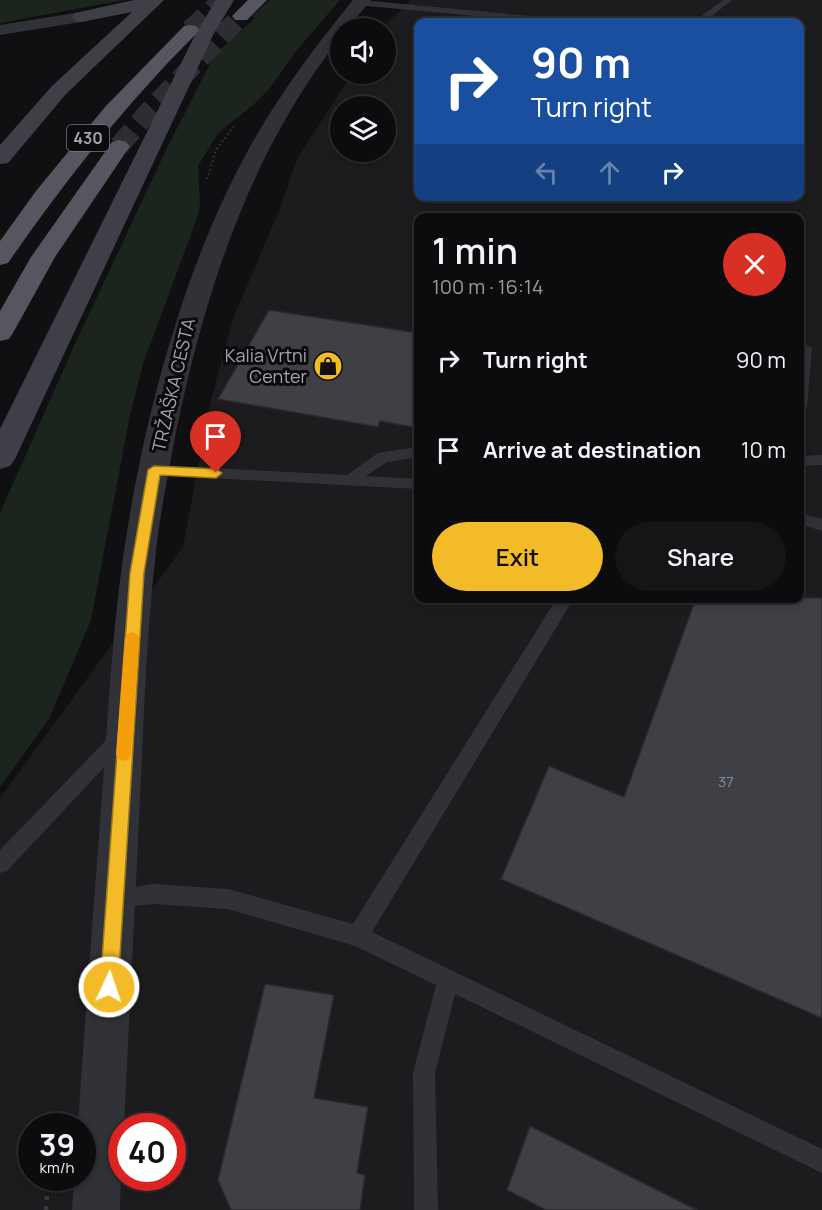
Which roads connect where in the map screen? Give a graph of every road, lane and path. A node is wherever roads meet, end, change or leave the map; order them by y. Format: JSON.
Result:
{"nodes":[{"id":1,"x":149,"y":0,"type":"edge"},
{"id":2,"x":155,"y":0,"type":"edge"},
{"id":3,"x":225,"y":0,"type":"edge"},
{"id":4,"x":258,"y":0,"type":"edge"},
{"id":5,"x":728,"y":0,"type":"edge"},
{"id":6,"x":361,"y":1,"type":"edge"},
{"id":7,"x":241,"y":16,"type":"tunnel mouth"},
{"id":8,"x":81,"y":17,"type":"junction"},
{"id":9,"x":524,"y":18,"type":"edge"},
{"id":10,"x":703,"y":18,"type":"edge"},
{"id":11,"x":0,"y":30,"type":"edge"},
{"id":12,"x":190,"y":30,"type":"tunnel mouth"},
{"id":13,"x":112,"y":39,"type":"junction"},
{"id":14,"x":119,"y":146,"type":"tunnel mouth"},
{"id":15,"x":0,"y":158,"type":"edge"},
{"id":16,"x":0,"y":258,"type":"edge"},
{"id":17,"x":0,"y":333,"type":"edge"},
{"id":18,"x":805,"y":348,"type":"dead end"},
{"id":19,"x":804,"y":360,"type":"edge"},
{"id":20,"x":414,"y":453,"type":"edge"},
{"id":21,"x":0,"y":459,"type":"edge"},
{"id":22,"x":822,"y":460,"type":"edge"},
{"id":23,"x":804,"y":461,"type":"edge"},
{"id":24,"x":154,"y":470,"type":"junction"},
{"id":25,"x":350,"y":480,"type":"junction"},
{"id":26,"x":414,"y":484,"type":"edge"},
{"id":27,"x":804,"y":520,"type":"edge"},
{"id":28,"x":822,"y":525,"type":"edge"},
{"id":29,"x":563,"y":603,"type":"edge"},
{"id":30,"x":124,"y":733,"type":"junction"},
{"id":31,"x":0,"y":864,"type":"edge"},
{"id":32,"x":114,"y":898,"type":"junction"},
{"id":33,"x":358,"y":936,"type":"junction"},
{"id":34,"x":448,"y":980,"type":"junction"},
{"id":35,"x":822,"y":1161,"type":"edge"},
{"id":36,"x":47,"y":1191,"type":"edge"},
{"id":37,"x":46,"y":1210,"type":"edge"},
{"id":38,"x":96,"y":1210,"type":"edge"},
{"id":39,"x":426,"y":1210,"type":"edge"}],
"edges":[{"from":1,"to":8,"type":"main road"},
{"from":2,"to":13,"type":"main road"},
{"from":3,"to":21,"type":"main road"},
{"from":4,"to":7,"type":"highway"},
{"from":5,"to":10,"type":"lane"},
{"from":6,"to":9,"type":"lane"},
{"from":6,"to":24,"type":"street","name":"TRŽAŠKA CESTA"},
{"from":8,"to":11,"type":"street"},
{"from":8,"to":13,"type":"main road"},
{"from":12,"to":16,"type":"highway","number":"430"},
{"from":13,"to":15,"type":"main road"},
{"from":14,"to":17,"type":"highway","number":"430"},
{"from":18,"to":19,"type":"lane"},
{"from":20,"to":25,"type":"lane"},
{"from":22,"to":23,"type":"lane"},
{"from":24,"to":25,"type":"lane"},
{"from":24,"to":30,"type":"street","name":"TRŽAŠKA CESTA"},
{"from":25,"to":26,"type":"lane"},
{"from":27,"to":28,"type":"lane"},
{"from":29,"to":33,"type":"lane"},
{"from":30,"to":31,"type":"lane"},
{"from":30,"to":32,"type":"street","name":"TRŽAŠKA CESTA"},
{"from":32,"to":33,"type":"lane"},
{"from":32,"to":38,"type":"street","name":"TRŽAŠKA CESTA"},
{"from":33,"to":34,"type":"lane"},
{"from":34,"to":35,"type":"lane"},
{"from":34,"to":39,"type":"lane"},
{"from":36,"to":37,"type":"path"}]}
